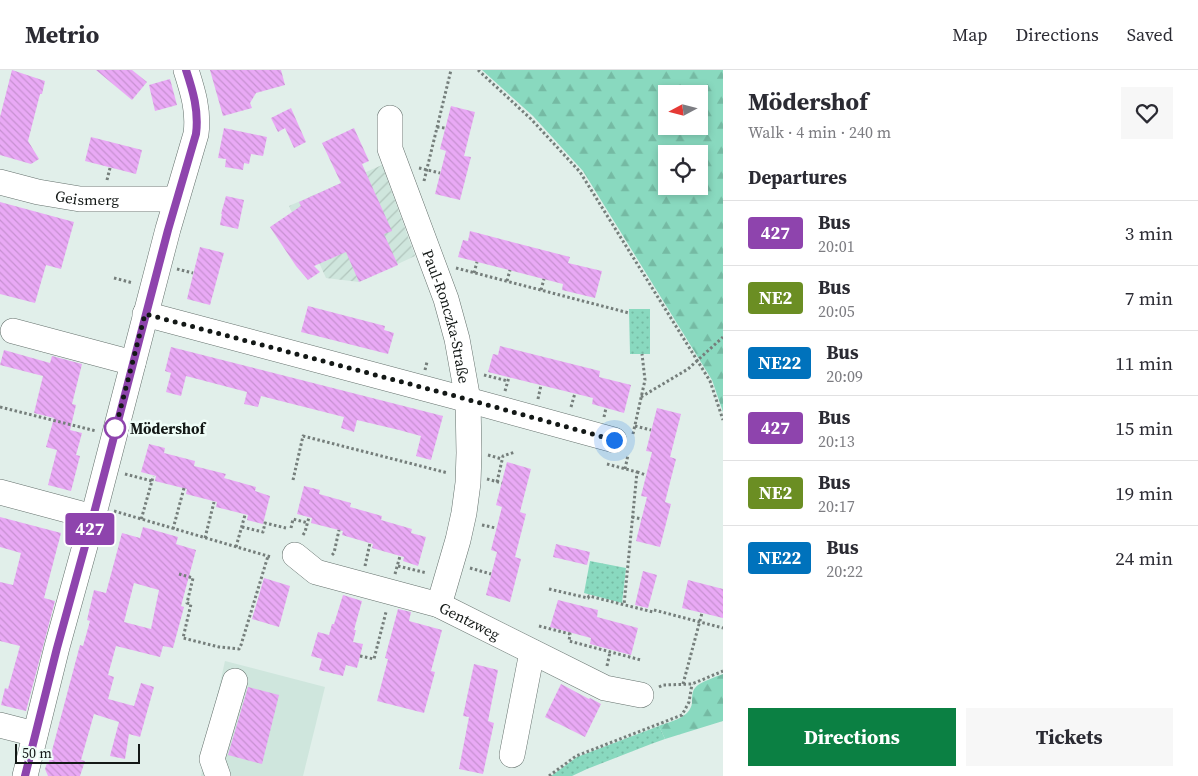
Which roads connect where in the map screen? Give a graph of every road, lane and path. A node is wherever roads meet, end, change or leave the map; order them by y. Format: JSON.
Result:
{"nodes":[{"id":1,"x":186,"y":70,"type":"edge"},
{"id":2,"x":452,"y":70,"type":"edge"},
{"id":3,"x":478,"y":70,"type":"edge"},
{"id":4,"x":484,"y":70,"type":"edge"},
{"id":5,"x":484,"y":75,"type":"junction"},
{"id":6,"x":390,"y":118,"type":"dead end"},
{"id":7,"x":437,"y":127,"type":"junction"},
{"id":8,"x":445,"y":128,"type":"dead end"},
{"id":9,"x":413,"y":166,"type":"dead end"},
{"id":10,"x":426,"y":170,"type":"junction"},
{"id":11,"x":440,"y":173,"type":"dead end"},
{"id":12,"x":0,"y":182,"type":"edge"},
{"id":13,"x":423,"y":185,"type":"dead end"},
{"id":14,"x":176,"y":199,"type":"junction"},
{"id":15,"x":477,"y":262,"type":"dead end"},
{"id":16,"x":451,"y":267,"type":"dead end"},
{"id":17,"x":174,"y":268,"type":"dead end"},
{"id":18,"x":510,"y":270,"type":"dead end"},
{"id":19,"x":193,"y":273,"type":"dead end"},
{"id":20,"x":474,"y":273,"type":"junction"},
{"id":21,"x":114,"y":278,"type":"dead end"},
{"id":22,"x":544,"y":279,"type":"dead end"},
{"id":23,"x":508,"y":281,"type":"junction"},
{"id":24,"x":141,"y":285,"type":"dead end"},
{"id":25,"x":541,"y":290,"type":"junction"},
{"id":26,"x":629,"y":313,"type":"dead end"},
{"id":27,"x":145,"y":314,"type":"junction"},
{"id":28,"x":13,"y":331,"type":"dead end"},
{"id":29,"x":723,"y":337,"type":"edge"},
{"id":30,"x":642,"y":354,"type":"dead end"},
{"id":31,"x":698,"y":361,"type":"junction"},
{"id":32,"x":133,"y":363,"type":"junction"},
{"id":33,"x":482,"y":375,"type":"dead end"},
{"id":34,"x":508,"y":381,"type":"dead end"},
{"id":35,"x":541,"y":385,"type":"dead end"},
{"id":36,"x":575,"y":393,"type":"dead end"},
{"id":37,"x":641,"y":397,"type":"junction"},
{"id":38,"x":468,"y":400,"type":"junction"},
{"id":39,"x":0,"y":407,"type":"edge"},
{"id":40,"x":536,"y":407,"type":"dead end"},
{"id":41,"x":569,"y":415,"type":"dead end"},
{"id":42,"x":723,"y":420,"type":"edge"},
{"id":43,"x":635,"y":426,"type":"junction"},
{"id":44,"x":651,"y":430,"type":"dead end"},
{"id":45,"x":113,"y":436,"type":"junction"},
{"id":46,"x":625,"y":443,"type":"junction"},
{"id":47,"x":516,"y":452,"type":"dead end"},
{"id":48,"x":607,"y":464,"type":"dead end"},
{"id":49,"x":625,"y":469,"type":"junction"},
{"id":50,"x":637,"y":472,"type":"junction"},
{"id":51,"x":122,"y":473,"type":"dead end"},
{"id":52,"x":449,"y":473,"type":"dead end"},
{"id":53,"x":646,"y":475,"type":"dead end"},
{"id":54,"x":153,"y":476,"type":"dead end"},
{"id":55,"x":292,"y":480,"type":"dead end"},
{"id":56,"x":152,"y":481,"type":"junction"},
{"id":57,"x":497,"y":482,"type":"dead end"},
{"id":58,"x":184,"y":488,"type":"dead end"},
{"id":59,"x":0,"y":492,"type":"edge"},
{"id":60,"x":214,"y":502,"type":"dead end"},
{"id":61,"x":94,"y":512,"type":"junction"},
{"id":62,"x":245,"y":515,"type":"dead end"},
{"id":63,"x":309,"y":517,"type":"dead end"},
{"id":64,"x":632,"y":517,"type":"junction"},
{"id":65,"x":642,"y":519,"type":"dead end"},
{"id":66,"x":141,"y":520,"type":"junction"},
{"id":67,"x":308,"y":523,"type":"junction"},
{"id":68,"x":481,"y":525,"type":"dead end"},
{"id":69,"x":242,"y":527,"type":"junction"},
{"id":70,"x":286,"y":528,"type":"dead end"},
{"id":71,"x":291,"y":528,"type":"dead end"},
{"id":72,"x":496,"y":528,"type":"dead end"},
{"id":73,"x":173,"y":529,"type":"junction"},
{"id":74,"x":340,"y":530,"type":"dead end"},
{"id":75,"x":205,"y":538,"type":"junction"},
{"id":76,"x":370,"y":543,"type":"dead end"},
{"id":77,"x":236,"y":547,"type":"junction"},
{"id":78,"x":284,"y":551,"type":"junction"},
{"id":79,"x":400,"y":556,"type":"dead end"},
{"id":80,"x":330,"y":557,"type":"dead end"},
{"id":81,"x":398,"y":566,"type":"junction"},
{"id":82,"x":463,"y":566,"type":"dead end"},
{"id":83,"x":430,"y":573,"type":"dead end"},
{"id":84,"x":179,"y":574,"type":"dead end"},
{"id":85,"x":362,"y":574,"type":"dead end"},
{"id":86,"x":491,"y":574,"type":"dead end"},
{"id":87,"x":392,"y":587,"type":"junction"},
{"id":88,"x":549,"y":589,"type":"dead end"},
{"id":89,"x":439,"y":605,"type":"junction"},
{"id":90,"x":624,"y":605,"type":"junction"},
{"id":91,"x":702,"y":613,"type":"dead end"},
{"id":92,"x":700,"y":622,"type":"junction"},
{"id":93,"x":539,"y":626,"type":"dead end"},
{"id":94,"x":723,"y":628,"type":"edge"},
{"id":95,"x":532,"y":652,"type":"junction"},
{"id":96,"x":360,"y":656,"type":"dead end"},
{"id":97,"x":641,"y":660,"type":"dead end"},
{"id":98,"x":723,"y":671,"type":"edge"},
{"id":99,"x":235,"y":681,"type":"dead end"},
{"id":100,"x":683,"y":684,"type":"junction"},
{"id":101,"x":692,"y":684,"type":"junction"},
{"id":102,"x":641,"y":695,"type":"joint"},
{"id":103,"x":0,"y":725,"type":"edge"},
{"id":104,"x":35,"y":734,"type":"junction"},
{"id":105,"x":512,"y":755,"type":"dead end"},
{"id":106,"x":25,"y":776,"type":"edge"},
{"id":107,"x":218,"y":776,"type":"edge"},
{"id":108,"x":549,"y":776,"type":"edge"}],
"edges":[{"from":1,"to":14,"type":"street"},
{"from":2,"to":7,"type":"path"},
{"from":3,"to":5,"type":"path"},
{"from":4,"to":5,"type":"path"},
{"from":5,"to":31,"type":"path"},
{"from":6,"to":38,"type":"street","name":"Paul-Ronczka-Straße"},
{"from":7,"to":8,"type":"path"},
{"from":7,"to":10,"type":"path"},
{"from":9,"to":10,"type":"path"},
{"from":10,"to":11,"type":"path"},
{"from":10,"to":13,"type":"path"},
{"from":12,"to":14,"type":"street","name":"Geismerg"},
{"from":14,"to":27,"type":"street"},
{"from":15,"to":20,"type":"path"},
{"from":16,"to":20,"type":"path"},
{"from":17,"to":19,"type":"path"},
{"from":18,"to":23,"type":"path"},
{"from":20,"to":23,"type":"path"},
{"from":21,"to":24,"type":"path"},
{"from":22,"to":25,"type":"path"},
{"from":23,"to":25,"type":"path"},
{"from":25,"to":26,"type":"path"},
{"from":27,"to":32,"type":"street"},
{"from":27,"to":38,"type":"street"},
{"from":28,"to":32,"type":"street"},
{"from":29,"to":31,"type":"path"},
{"from":30,"to":37,"type":"path"},
{"from":31,"to":37,"type":"path"},
{"from":31,"to":42,"type":"path"},
{"from":32,"to":45,"type":"street"},
{"from":33,"to":34,"type":"path"},
{"from":35,"to":40,"type":"path"},
{"from":36,"to":41,"type":"path"},
{"from":37,"to":43,"type":"path"},
{"from":38,"to":46,"type":"street"},
{"from":38,"to":89,"type":"street","name":"Paul-Ronczka-Straße"},
{"from":39,"to":45,"type":"path"},
{"from":43,"to":44,"type":"path"},
{"from":43,"to":46,"type":"path"},
{"from":45,"to":61,"type":"street"},
{"from":46,"to":49,"type":"path"},
{"from":47,"to":57,"type":"path"},
{"from":48,"to":49,"type":"path"},
{"from":49,"to":50,"type":"path"},
{"from":50,"to":53,"type":"path"},
{"from":50,"to":64,"type":"path"},
{"from":51,"to":56,"type":"path"},
{"from":52,"to":55,"type":"path"},
{"from":54,"to":56,"type":"path"},
{"from":56,"to":66,"type":"path"},
{"from":58,"to":73,"type":"path"},
{"from":59,"to":61,"type":"street"},
{"from":60,"to":75,"type":"path"},
{"from":61,"to":66,"type":"path"},
{"from":61,"to":104,"type":"street"},
{"from":62,"to":69,"type":"path"},
{"from":63,"to":67,"type":"path"},
{"from":64,"to":65,"type":"path"},
{"from":64,"to":90,"type":"path"},
{"from":66,"to":73,"type":"path"},
{"from":67,"to":71,"type":"path"},
{"from":67,"to":78,"type":"path"},
{"from":68,"to":72,"type":"path"},
{"from":69,"to":70,"type":"path"},
{"from":69,"to":77,"type":"path"},
{"from":73,"to":75,"type":"path"},
{"from":74,"to":80,"type":"path"},
{"from":75,"to":77,"type":"path"},
{"from":76,"to":85,"type":"path"},
{"from":77,"to":78,"type":"path"},
{"from":78,"to":84,"type":"path"},
{"from":78,"to":87,"type":"street","name":"Gentzweg"},
{"from":79,"to":81,"type":"path"},
{"from":81,"to":83,"type":"path"},
{"from":81,"to":87,"type":"path"},
{"from":82,"to":86,"type":"path"},
{"from":87,"to":89,"type":"street","name":"Gentzweg"},
{"from":87,"to":96,"type":"path"},
{"from":88,"to":90,"type":"path"},
{"from":89,"to":95,"type":"street","name":"Gentzweg"},
{"from":90,"to":92,"type":"path"},
{"from":91,"to":92,"type":"path"},
{"from":92,"to":94,"type":"path"},
{"from":92,"to":100,"type":"path"},
{"from":93,"to":97,"type":"path"},
{"from":95,"to":102,"type":"street","name":"Gentzweg"},
{"from":95,"to":105,"type":"street"},
{"from":98,"to":101,"type":"path"},
{"from":99,"to":107,"type":"street"},
{"from":100,"to":101,"type":"path"},
{"from":100,"to":102,"type":"path"},
{"from":101,"to":108,"type":"path"},
{"from":103,"to":104,"type":"street"},
{"from":104,"to":106,"type":"street"}]}
